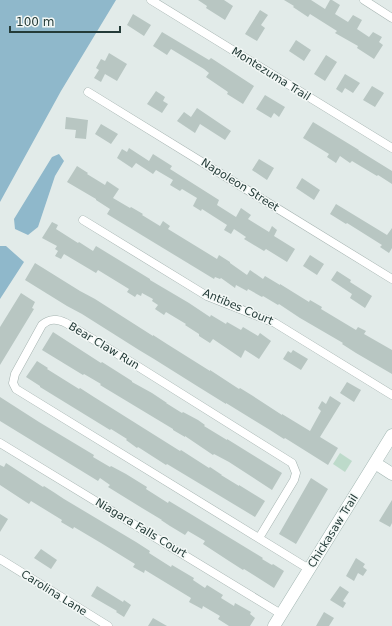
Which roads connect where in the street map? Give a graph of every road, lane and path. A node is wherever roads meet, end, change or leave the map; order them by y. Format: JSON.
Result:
{"nodes":[{"id":1,"x":151,"y":0,"type":"edge"},
{"id":2,"x":364,"y":0,"type":"edge"},
{"id":3,"x":392,"y":18,"type":"edge"},
{"id":4,"x":88,"y":92,"type":"dead end"},
{"id":5,"x":392,"y":148,"type":"edge"},
{"id":6,"x":83,"y":220,"type":"dead end"},
{"id":7,"x":392,"y":279,"type":"edge"},
{"id":8,"x":392,"y":395,"type":"edge"},
{"id":9,"x":392,"y":435,"type":"edge"},
{"id":10,"x":0,"y":443,"type":"edge"},
{"id":11,"x":375,"y":464,"type":"junction"},
{"id":12,"x":392,"y":474,"type":"edge"},
{"id":13,"x":259,"y":538,"type":"junction"},
{"id":14,"x":0,"y":559,"type":"edge"},
{"id":15,"x":309,"y":569,"type":"junction"},
{"id":16,"x":281,"y":614,"type":"junction"},
{"id":17,"x":108,"y":626,"type":"edge"},
{"id":18,"x":274,"y":626,"type":"edge"}],
"edges":[{"from":1,"to":5,"type":"street","name":"Montezuma Trail"},
{"from":2,"to":3,"type":"street"},
{"from":4,"to":7,"type":"street","name":"Napoleon Street"},
{"from":6,"to":8,"type":"street","name":"Antibes Court"},
{"from":9,"to":11,"type":"street","name":"Chickasaw Trail"},
{"from":10,"to":16,"type":"street","name":"Niagara Falls Court"},
{"from":11,"to":12,"type":"street"},
{"from":11,"to":15,"type":"street","name":"Chickasaw Trail"},
{"from":13,"to":13,"type":"street","name":"Bear Claw Run"},
{"from":13,"to":15,"type":"street","name":"Bear Claw Run"},
{"from":14,"to":17,"type":"street","name":"Carolina Lane"},
{"from":15,"to":16,"type":"street","name":"Chickasaw Trail"},
{"from":16,"to":18,"type":"street","name":"Chickasaw Trail"}]}
